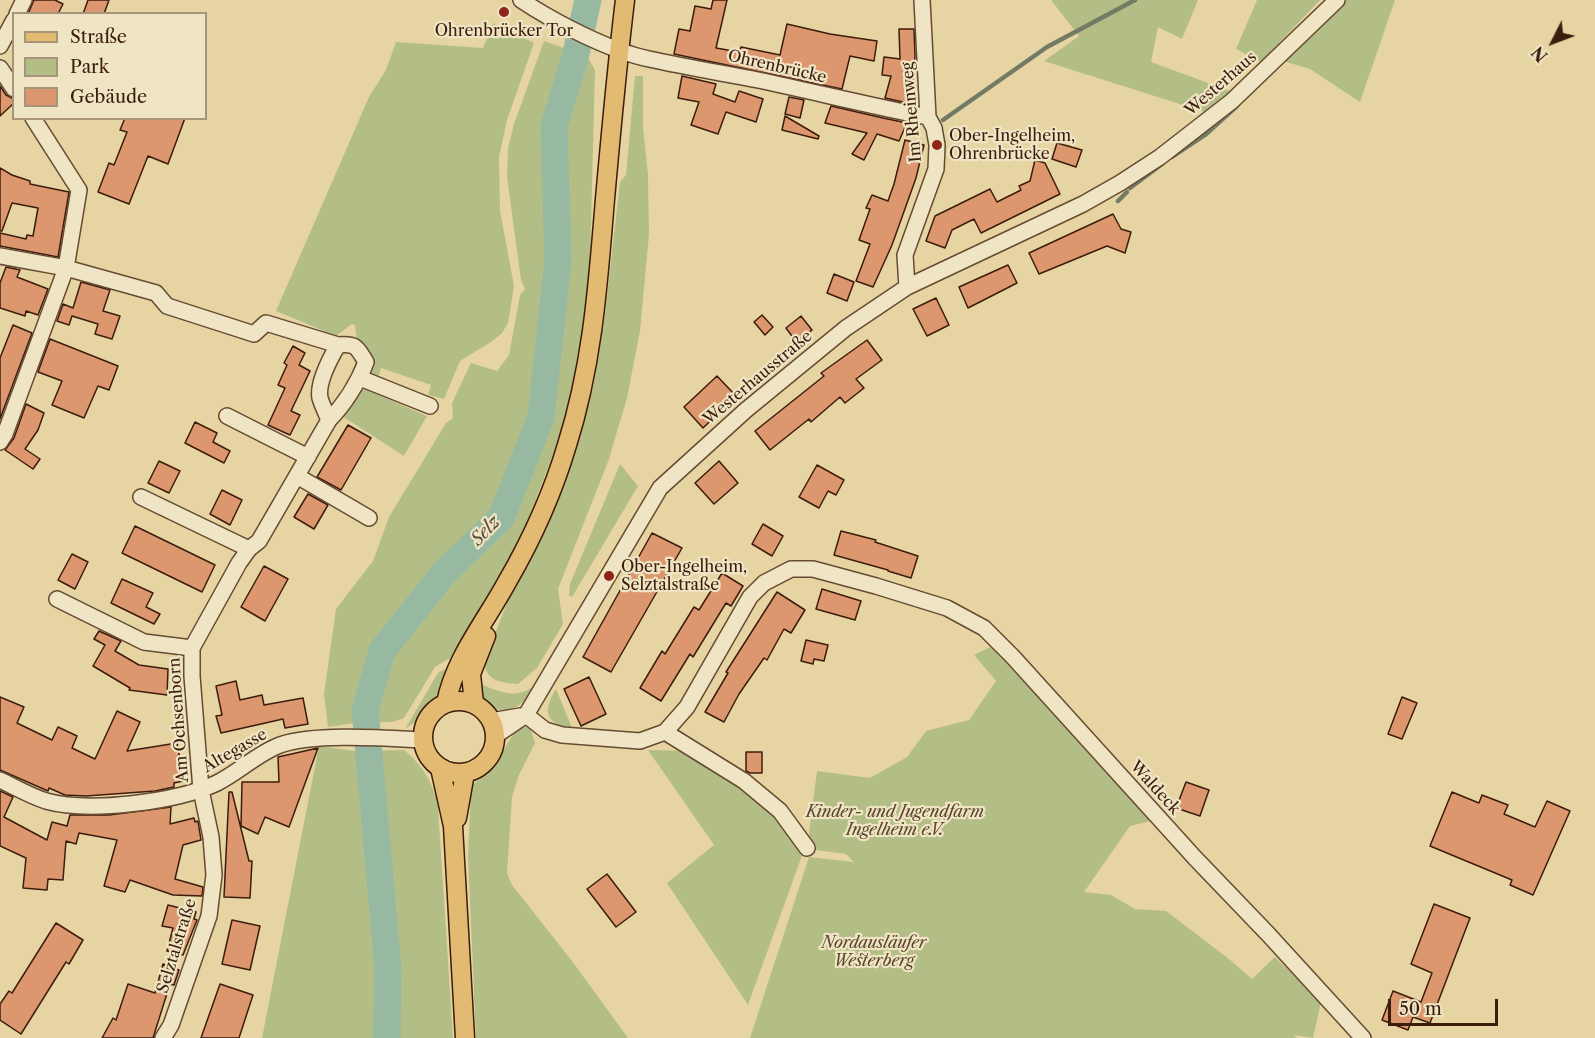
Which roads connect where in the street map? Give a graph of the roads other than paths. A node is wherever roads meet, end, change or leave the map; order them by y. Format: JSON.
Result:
{"nodes":[{"id":1,"x":520,"y":0,"type":"edge"},
{"id":2,"x":625,"y":0,"type":"edge"},
{"id":3,"x":922,"y":0,"type":"edge"},
{"id":4,"x":1337,"y":0,"type":"edge"},
{"id":5,"x":12,"y":24,"type":"edge"},
{"id":6,"x":0,"y":46,"type":"edge"},
{"id":7,"x":619,"y":50,"type":"junction"},
{"id":8,"x":0,"y":68,"type":"edge"},
{"id":9,"x":12,"y":86,"type":"edge"},
{"id":10,"x":928,"y":117,"type":"junction"},
{"id":11,"x":34,"y":120,"type":"edge"},
{"id":12,"x":1120,"y":183,"type":"joint"},
{"id":13,"x":0,"y":256,"type":"edge"},
{"id":14,"x":66,"y":268,"type":"junction"},
{"id":15,"x":907,"y":286,"type":"junction"},
{"id":16,"x":338,"y":345,"type":"junction"},
{"id":17,"x":360,"y":378,"type":"junction"},
{"id":18,"x":430,"y":406,"type":"dead end"},
{"id":19,"x":227,"y":416,"type":"dead end"},
{"id":20,"x":329,"y":420,"type":"junction"},
{"id":21,"x":0,"y":442,"type":"edge"},
{"id":22,"x":308,"y":457,"type":"junction"},
{"id":23,"x":297,"y":476,"type":"junction"},
{"id":24,"x":141,"y":497,"type":"dead end"},
{"id":25,"x":369,"y":518,"type":"dead end"},
{"id":26,"x":249,"y":549,"type":"junction"},
{"id":27,"x":508,"y":581,"type":"junction"},
{"id":28,"x":57,"y":598,"type":"dead end"},
{"id":29,"x":192,"y":648,"type":"junction"},
{"id":30,"x":446,"y":703,"type":"junction"},
{"id":31,"x":474,"y":704,"type":"junction"},
{"id":32,"x":526,"y":715,"type":"junction"},
{"id":33,"x":493,"y":728,"type":"junction"},
{"id":34,"x":665,"y":732,"type":"junction"},
{"id":35,"x":422,"y":740,"type":"junction"},
{"id":36,"x":440,"y":768,"type":"junction"},
{"id":37,"x":465,"y":773,"type":"junction"},
{"id":38,"x":0,"y":780,"type":"edge"},
{"id":39,"x":201,"y":790,"type":"junction"},
{"id":40,"x":807,"y":849,"type":"dead end"},
{"id":41,"x":455,"y":850,"type":"junction"},
{"id":42,"x":164,"y":1038,"type":"edge"},
{"id":43,"x":465,"y":1038,"type":"edge"},
{"id":44,"x":1362,"y":1038,"type":"edge"}],
"edges":[{"from":1,"to":7,"type":"street","name":"Ohrenbrücke"},
{"from":2,"to":7,"type":"main road"},
{"from":3,"to":10,"type":"street","name":"Im Rheinweg"},
{"from":4,"to":12,"type":"street","name":"Westerhaus"},
{"from":5,"to":6,"type":"street"},
{"from":7,"to":10,"type":"street","name":"Ohrenbrücke"},
{"from":7,"to":27,"type":"main road"},
{"from":8,"to":9,"type":"street"},
{"from":10,"to":15,"type":"street","name":"Im Rheinweg"},
{"from":11,"to":14,"type":"street"},
{"from":12,"to":15,"type":"street","name":"Westerhausstraße"},
{"from":13,"to":14,"type":"street"},
{"from":14,"to":16,"type":"street"},
{"from":14,"to":21,"type":"street"},
{"from":15,"to":32,"type":"street","name":"Westerhausstraße"},
{"from":16,"to":17,"type":"street"},
{"from":16,"to":20,"type":"street"},
{"from":17,"to":18,"type":"street"},
{"from":17,"to":20,"type":"street","name":"Am Ochsenborn"},
{"from":19,"to":22,"type":"street"},
{"from":20,"to":22,"type":"street","name":"Am Ochsenborn"},
{"from":22,"to":23,"type":"street","name":"Am Ochsenborn"},
{"from":23,"to":25,"type":"street"},
{"from":23,"to":26,"type":"street","name":"Am Ochsenborn"},
{"from":24,"to":26,"type":"street"},
{"from":26,"to":29,"type":"street","name":"Am Ochsenborn"},
{"from":27,"to":30,"type":"main road"},
{"from":27,"to":31,"type":"main road"},
{"from":28,"to":29,"type":"street","name":"Am Ochsenborn"},
{"from":29,"to":39,"type":"street","name":"Am Ochsenborn"},
{"from":30,"to":31,"type":"main road"},
{"from":30,"to":35,"type":"main road"},
{"from":31,"to":33,"type":"main road"},
{"from":32,"to":33,"type":"street"},
{"from":32,"to":34,"type":"street"},
{"from":33,"to":37,"type":"main road"},
{"from":34,"to":40,"type":"street"},
{"from":34,"to":44,"type":"street","name":"Waldeck"},
{"from":35,"to":36,"type":"main road"},
{"from":35,"to":39,"type":"street","name":"Altegasse"},
{"from":36,"to":37,"type":"main road"},
{"from":36,"to":41,"type":"main road"},
{"from":37,"to":41,"type":"main road"},
{"from":38,"to":39,"type":"street","name":"Altegasse"},
{"from":39,"to":42,"type":"street","name":"Selztalstraße"},
{"from":41,"to":43,"type":"main road"}]}
